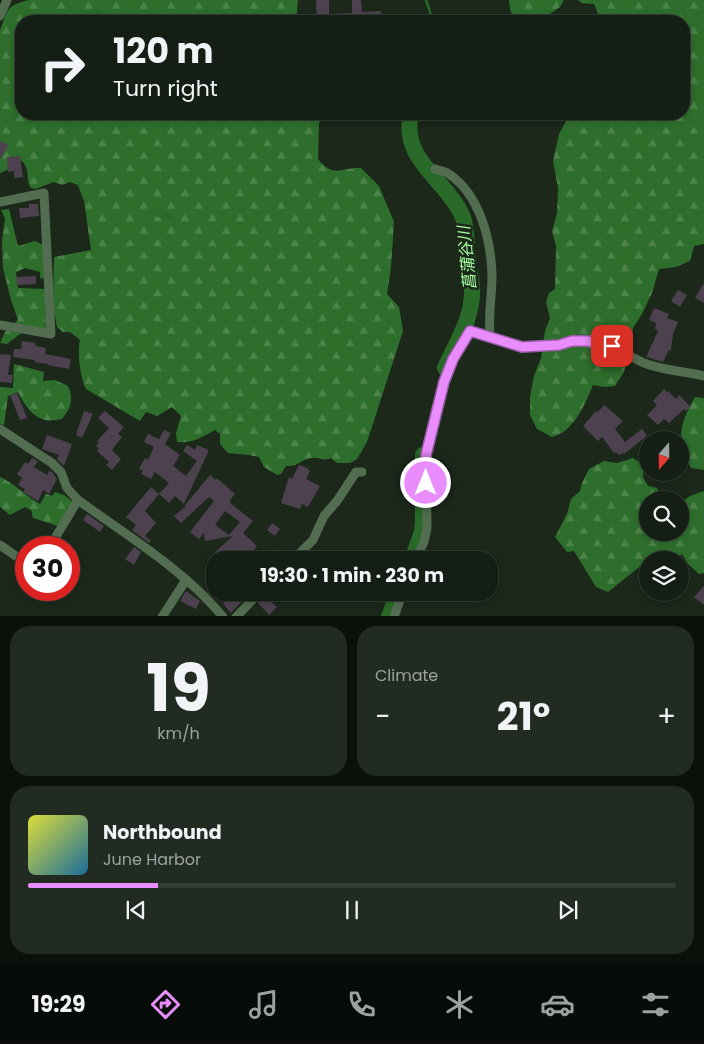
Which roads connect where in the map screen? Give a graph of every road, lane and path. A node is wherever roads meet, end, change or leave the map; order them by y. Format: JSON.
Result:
{"nodes":[{"id":1,"x":7,"y":0,"type":"edge"},
{"id":2,"x":0,"y":16,"type":"edge"},
{"id":3,"x":435,"y":169,"type":"dead end"},
{"id":4,"x":0,"y":202,"type":"edge"},
{"id":5,"x":0,"y":325,"type":"edge"},
{"id":6,"x":490,"y":337,"type":"junction"},
{"id":7,"x":704,"y":376,"type":"edge"},
{"id":8,"x":0,"y":429,"type":"edge"},
{"id":9,"x":362,"y":472,"type":"dead end"},
{"id":10,"x":78,"y":500,"type":"junction"},
{"id":11,"x":56,"y":536,"type":"edge"},
{"id":12,"x":0,"y":545,"type":"edge"},
{"id":13,"x":302,"y":551,"type":"edge"},
{"id":14,"x":420,"y":551,"type":"edge"},
{"id":15,"x":15,"y":555,"type":"edge"},
{"id":16,"x":186,"y":580,"type":"junction"},
{"id":17,"x":251,"y":601,"type":"edge"},
{"id":18,"x":400,"y":601,"type":"edge"},
{"id":19,"x":162,"y":616,"type":"edge"},
{"id":20,"x":222,"y":616,"type":"edge"},
{"id":21,"x":236,"y":616,"type":"edge"},
{"id":22,"x":394,"y":616,"type":"edge"}],
"edges":[{"from":1,"to":2,"type":"street"},
{"from":3,"to":6,"type":"street"},
{"from":4,"to":5,"type":"street"},
{"from":6,"to":7,"type":"street"},
{"from":6,"to":14,"type":"street"},
{"from":8,"to":10,"type":"street"},
{"from":9,"to":13,"type":"street"},
{"from":10,"to":11,"type":"street"},
{"from":10,"to":16,"type":"street"},
{"from":12,"to":15,"type":"street"},
{"from":16,"to":19,"type":"street"},
{"from":16,"to":20,"type":"street"},
{"from":17,"to":21,"type":"street"},
{"from":18,"to":22,"type":"street"}]}
